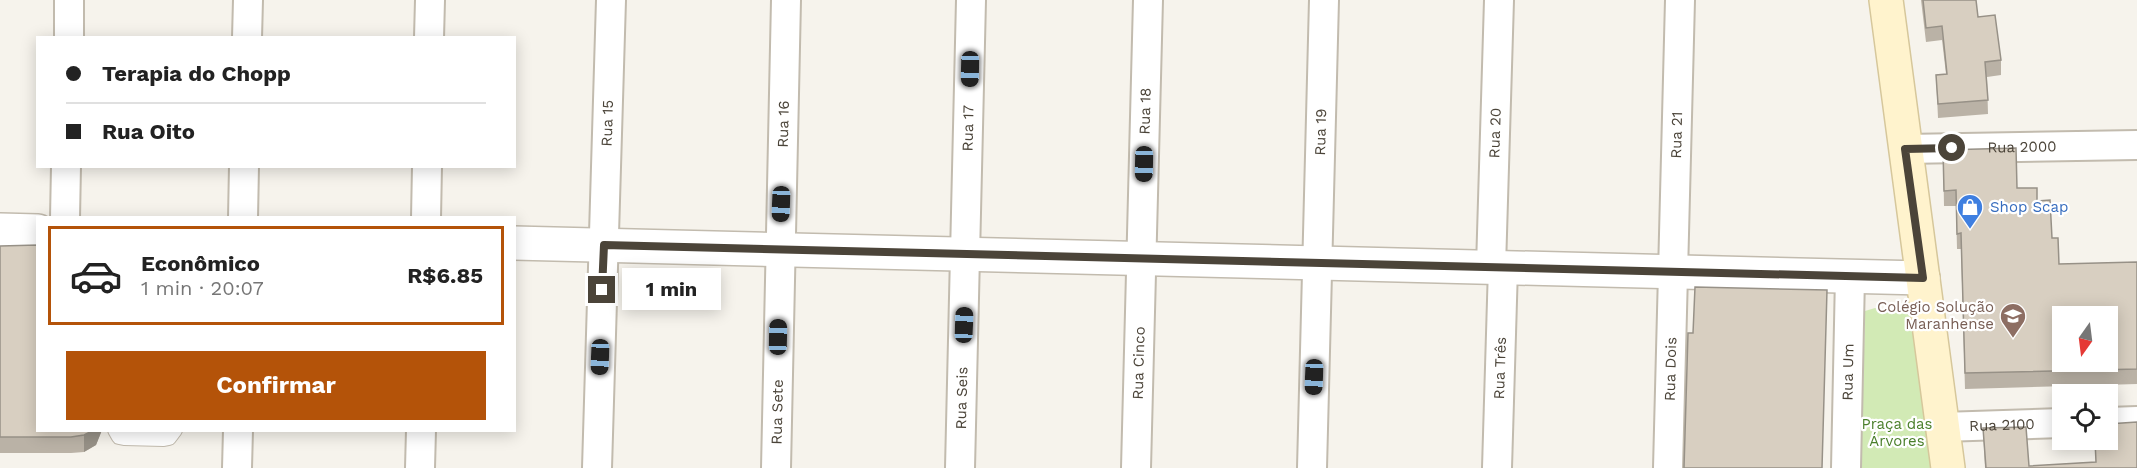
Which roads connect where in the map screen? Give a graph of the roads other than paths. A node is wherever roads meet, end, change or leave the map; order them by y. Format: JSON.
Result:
{"nodes":[{"id":1,"x":69,"y":0,"type":"edge"},
{"id":2,"x":248,"y":0,"type":"edge"},
{"id":3,"x":430,"y":0,"type":"edge"},
{"id":4,"x":611,"y":0,"type":"edge"},
{"id":5,"x":786,"y":0,"type":"edge"},
{"id":6,"x":971,"y":0,"type":"edge"},
{"id":7,"x":1148,"y":0,"type":"edge"},
{"id":8,"x":1324,"y":0,"type":"edge"},
{"id":9,"x":1499,"y":0,"type":"edge"},
{"id":10,"x":1680,"y":0,"type":"edge"},
{"id":11,"x":1886,"y":0,"type":"edge"},
{"id":12,"x":69,"y":36,"type":"edge"},
{"id":13,"x":248,"y":36,"type":"edge"},
{"id":14,"x":429,"y":36,"type":"edge"},
{"id":15,"x":2137,"y":145,"type":"edge"},
{"id":16,"x":1905,"y":149,"type":"junction"},
{"id":17,"x":66,"y":168,"type":"edge"},
{"id":18,"x":244,"y":168,"type":"edge"},
{"id":19,"x":427,"y":168,"type":"edge"},
{"id":20,"x":65,"y":216,"type":"edge"},
{"id":21,"x":243,"y":216,"type":"edge"},
{"id":22,"x":426,"y":216,"type":"edge"},
{"id":23,"x":0,"y":230,"type":"edge"},
{"id":24,"x":36,"y":231,"type":"edge"},
{"id":25,"x":516,"y":243,"type":"edge"},
{"id":26,"x":604,"y":245,"type":"junction"},
{"id":27,"x":780,"y":250,"type":"junction"},
{"id":28,"x":966,"y":254,"type":"junction"},
{"id":29,"x":1142,"y":258,"type":"junction"},
{"id":30,"x":1317,"y":263,"type":"junction"},
{"id":31,"x":1497,"y":267,"type":"junction"},
{"id":32,"x":1672,"y":271,"type":"junction"},
{"id":33,"x":1850,"y":276,"type":"junction"},
{"id":34,"x":1923,"y":278,"type":"junction"},
{"id":35,"x":2137,"y":421,"type":"edge"},
{"id":36,"x":2118,"y":422,"type":"edge"},
{"id":37,"x":2052,"y":423,"type":"edge"},
{"id":38,"x":1942,"y":427,"type":"junction"},
{"id":39,"x":115,"y":432,"type":"edge"},
{"id":40,"x":174,"y":432,"type":"edge"},
{"id":41,"x":238,"y":432,"type":"edge"},
{"id":42,"x":421,"y":432,"type":"edge"},
{"id":43,"x":237,"y":468,"type":"edge"},
{"id":44,"x":420,"y":468,"type":"edge"},
{"id":45,"x":597,"y":468,"type":"edge"},
{"id":46,"x":776,"y":468,"type":"edge"},
{"id":47,"x":960,"y":468,"type":"edge"},
{"id":48,"x":1136,"y":468,"type":"edge"},
{"id":49,"x":1312,"y":468,"type":"edge"},
{"id":50,"x":1497,"y":468,"type":"edge"},
{"id":51,"x":1668,"y":468,"type":"edge"},
{"id":52,"x":1846,"y":468,"type":"edge"},
{"id":53,"x":1948,"y":468,"type":"edge"}],
"edges":[{"from":1,"to":12,"type":"street"},
{"from":2,"to":13,"type":"street"},
{"from":3,"to":14,"type":"street"},
{"from":4,"to":26,"type":"street","name":"Rua 15"},
{"from":5,"to":27,"type":"street","name":"Rua 16"},
{"from":6,"to":28,"type":"street","name":"Rua 17"},
{"from":7,"to":29,"type":"street","name":"Rua 18"},
{"from":8,"to":30,"type":"street","name":"Rua 19"},
{"from":9,"to":31,"type":"street","name":"Rua 20"},
{"from":10,"to":32,"type":"street","name":"Rua 21"},
{"from":11,"to":16,"type":"main road"},
{"from":15,"to":16,"type":"street","name":"Rua 2000"},
{"from":16,"to":34,"type":"main road"},
{"from":17,"to":20,"type":"street"},
{"from":18,"to":21,"type":"street"},
{"from":19,"to":22,"type":"street"},
{"from":23,"to":24,"type":"street"},
{"from":25,"to":26,"type":"street"},
{"from":26,"to":27,"type":"street"},
{"from":26,"to":45,"type":"street","name":"Rua 15"},
{"from":27,"to":28,"type":"street"},
{"from":27,"to":46,"type":"street","name":"Rua Sete"},
{"from":28,"to":29,"type":"street"},
{"from":28,"to":47,"type":"street","name":"Rua Seis"},
{"from":29,"to":30,"type":"street"},
{"from":29,"to":48,"type":"street","name":"Rua Cinco"},
{"from":30,"to":31,"type":"street"},
{"from":30,"to":49,"type":"street","name":"Rua 19"},
{"from":31,"to":32,"type":"street"},
{"from":31,"to":50,"type":"street","name":"Rua Três"},
{"from":32,"to":33,"type":"street"},
{"from":32,"to":51,"type":"street","name":"Rua Dois"},
{"from":33,"to":34,"type":"street"},
{"from":33,"to":52,"type":"street","name":"Rua Um"},
{"from":34,"to":38,"type":"main road"},
{"from":35,"to":36,"type":"street"},
{"from":37,"to":38,"type":"street","name":"Rua 2100"},
{"from":38,"to":53,"type":"main road"},
{"from":39,"to":40,"type":"lane"},
{"from":41,"to":43,"type":"street"},
{"from":42,"to":44,"type":"street"}]}
